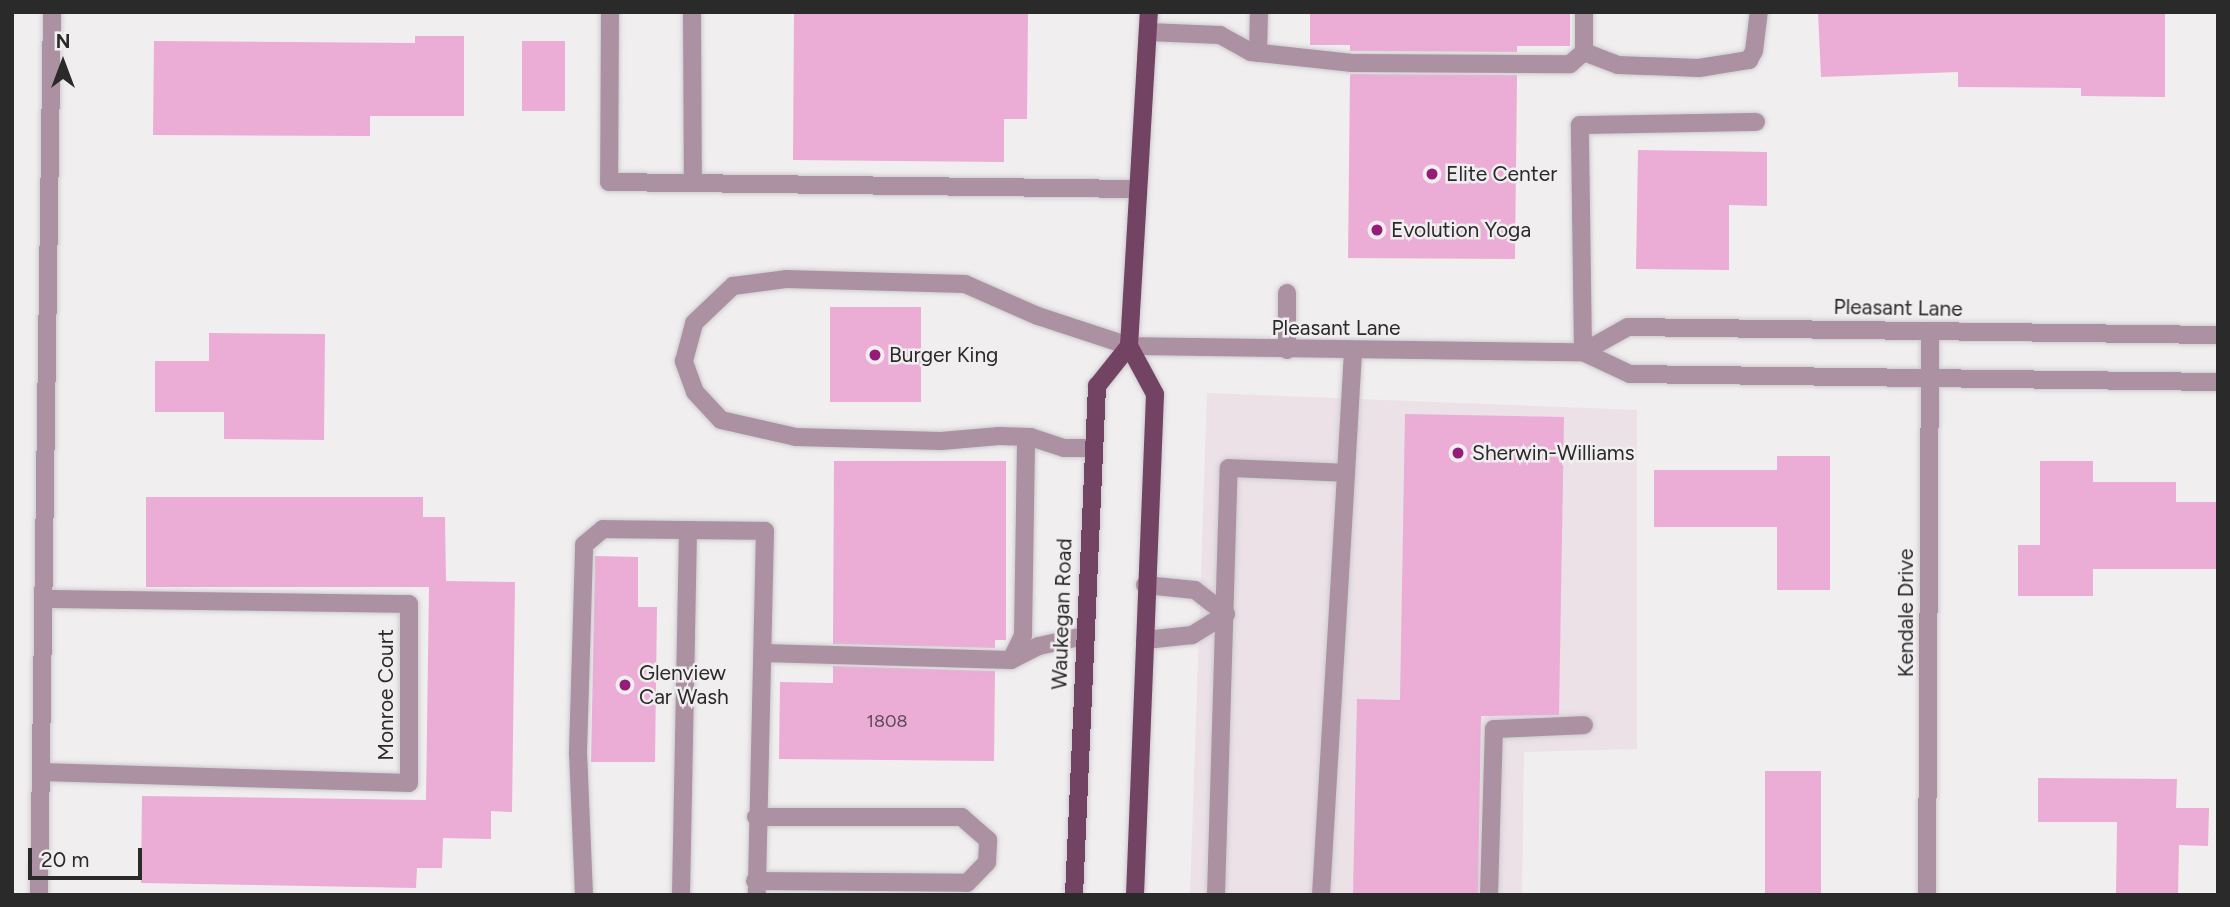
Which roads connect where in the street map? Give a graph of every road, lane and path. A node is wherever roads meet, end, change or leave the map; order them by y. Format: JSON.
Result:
{"nodes":[{"id":1,"x":52,"y":12,"type":"edge"},
{"id":2,"x":610,"y":12,"type":"edge"},
{"id":3,"x":692,"y":12,"type":"edge"},
{"id":4,"x":1149,"y":12,"type":"edge"},
{"id":5,"x":1259,"y":12,"type":"edge"},
{"id":6,"x":1584,"y":12,"type":"edge"},
{"id":7,"x":1759,"y":12,"type":"edge"},
{"id":8,"x":1148,"y":32,"type":"junction"},
{"id":9,"x":1584,"y":52,"type":"junction"},
{"id":10,"x":1258,"y":53,"type":"junction"},
{"id":11,"x":1756,"y":122,"type":"dead end"},
{"id":12,"x":693,"y":183,"type":"junction"},
{"id":13,"x":1138,"y":189,"type":"junction"},
{"id":14,"x":1287,"y":293,"type":"dead end"},
{"id":15,"x":1930,"y":332,"type":"junction"},
{"id":16,"x":2218,"y":335,"type":"edge"},
{"id":17,"x":1129,"y":346,"type":"junction"},
{"id":18,"x":1287,"y":350,"type":"junction"},
{"id":19,"x":1353,"y":351,"type":"junction"},
{"id":20,"x":1583,"y":352,"type":"junction"},
{"id":21,"x":1931,"y":379,"type":"junction"},
{"id":22,"x":2218,"y":382,"type":"edge"},
{"id":23,"x":1026,"y":437,"type":"junction"},
{"id":24,"x":1093,"y":447,"type":"junction"},
{"id":25,"x":1346,"y":473,"type":"junction"},
{"id":26,"x":688,"y":530,"type":"junction"},
{"id":27,"x":1145,"y":585,"type":"junction"},
{"id":28,"x":44,"y":599,"type":"junction"},
{"id":29,"x":1227,"y":614,"type":"junction"},
{"id":30,"x":1084,"y":636,"type":"junction"},
{"id":31,"x":1145,"y":640,"type":"junction"},
{"id":32,"x":763,"y":653,"type":"junction"},
{"id":33,"x":1011,"y":660,"type":"junction"},
{"id":34,"x":1584,"y":725,"type":"dead end"},
{"id":35,"x":42,"y":772,"type":"junction"},
{"id":36,"x":756,"y":817,"type":"junction"},
{"id":37,"x":756,"y":888,"type":"edge"},
{"id":38,"x":39,"y":895,"type":"edge"},
{"id":39,"x":584,"y":895,"type":"edge"},
{"id":40,"x":681,"y":895,"type":"edge"},
{"id":41,"x":1074,"y":895,"type":"edge"},
{"id":42,"x":1135,"y":895,"type":"edge"},
{"id":43,"x":1216,"y":895,"type":"edge"},
{"id":44,"x":1321,"y":895,"type":"edge"},
{"id":45,"x":1489,"y":895,"type":"edge"},
{"id":46,"x":1927,"y":895,"type":"edge"}],
"edges":[{"from":1,"to":28,"type":"street"},
{"from":2,"to":12,"type":"street"},
{"from":3,"to":12,"type":"street"},
{"from":4,"to":8,"type":"main road"},
{"from":5,"to":10,"type":"street"},
{"from":6,"to":9,"type":"street"},
{"from":7,"to":9,"type":"street"},
{"from":8,"to":10,"type":"street"},
{"from":8,"to":13,"type":"main road"},
{"from":9,"to":10,"type":"street"},
{"from":11,"to":20,"type":"street"},
{"from":12,"to":13,"type":"street"},
{"from":13,"to":17,"type":"main road"},
{"from":14,"to":18,"type":"street"},
{"from":15,"to":16,"type":"street","name":"Pleasant Lane"},
{"from":15,"to":20,"type":"street","name":"Pleasant Lane"},
{"from":15,"to":21,"type":"street","name":"Kendale Drive"},
{"from":17,"to":18,"type":"street","name":"Pleasant Lane"},
{"from":17,"to":23,"type":"street","name":"Pleasant Lane"},
{"from":17,"to":24,"type":"main road","name":"Waukegan Road"},
{"from":17,"to":27,"type":"main road"},
{"from":18,"to":19,"type":"street","name":"Pleasant Lane"},
{"from":19,"to":20,"type":"street","name":"Pleasant Lane"},
{"from":19,"to":25,"type":"street"},
{"from":20,"to":21,"type":"street","name":"Pleasant Lane"},
{"from":21,"to":22,"type":"street","name":"Pleasant Lane"},
{"from":21,"to":46,"type":"street","name":"Kendale Drive"},
{"from":23,"to":24,"type":"street","name":"Pleasant Lane"},
{"from":23,"to":33,"type":"street"},
{"from":24,"to":30,"type":"main road","name":"Waukegan Road"},
{"from":25,"to":29,"type":"street"},
{"from":25,"to":44,"type":"street"},
{"from":26,"to":32,"type":"street"},
{"from":26,"to":39,"type":"street"},
{"from":26,"to":40,"type":"street"},
{"from":27,"to":29,"type":"street"},
{"from":27,"to":31,"type":"main road"},
{"from":28,"to":35,"type":"street"},
{"from":28,"to":35,"type":"street","name":"Monroe Court"},
{"from":29,"to":31,"type":"street"},
{"from":29,"to":43,"type":"street"},
{"from":30,"to":33,"type":"street"},
{"from":30,"to":41,"type":"main road","name":"Waukegan Road"},
{"from":31,"to":42,"type":"main road"},
{"from":32,"to":33,"type":"street"},
{"from":32,"to":36,"type":"street"},
{"from":34,"to":45,"type":"street"},
{"from":35,"to":38,"type":"street"},
{"from":36,"to":37,"type":"street"},
{"from":36,"to":37,"type":"street"}]}
